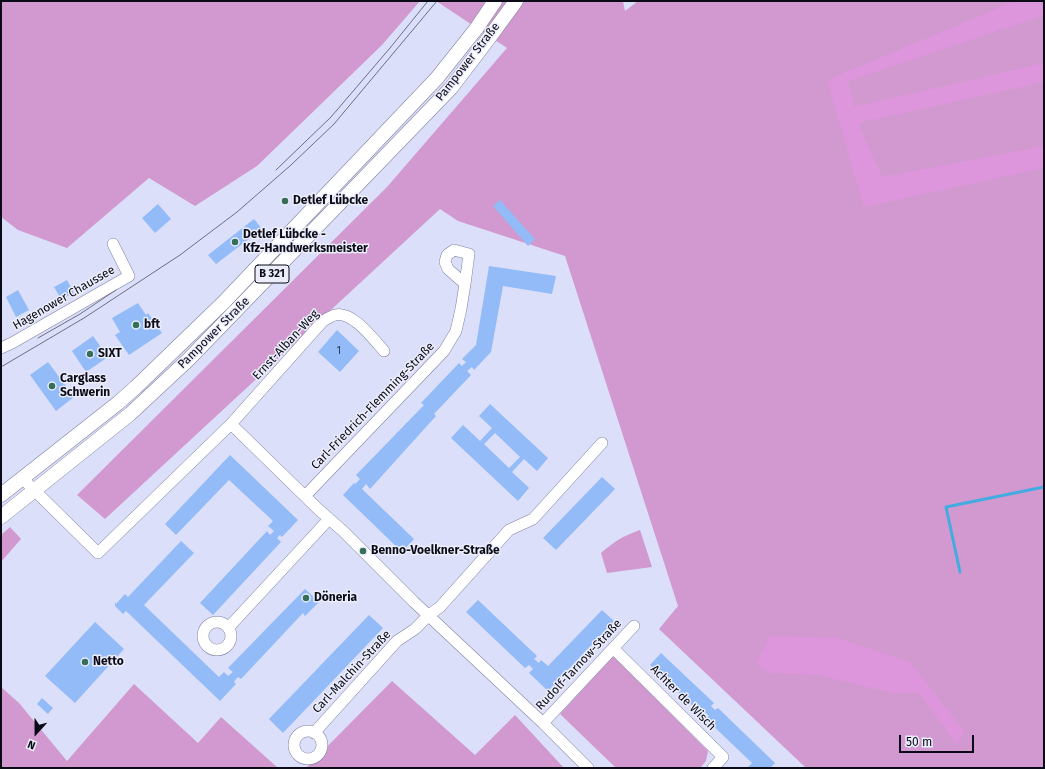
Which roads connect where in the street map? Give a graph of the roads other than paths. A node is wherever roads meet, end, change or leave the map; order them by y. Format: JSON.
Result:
{"nodes":[{"id":1,"x":495,"y":1,"type":"edge"},
{"id":2,"x":516,"y":1,"type":"edge"},
{"id":3,"x":113,"y":244,"type":"dead end"},
{"id":4,"x":465,"y":284,"type":"dead end"},
{"id":5,"x":1,"y":348,"type":"edge"},
{"id":6,"x":384,"y":351,"type":"dead end"},
{"id":7,"x":231,"y":424,"type":"junction"},
{"id":8,"x":602,"y":443,"type":"dead end"},
{"id":9,"x":23,"y":479,"type":"junction"},
{"id":10,"x":34,"y":490,"type":"junction"},
{"id":11,"x":1,"y":495,"type":"edge"},
{"id":12,"x":305,"y":496,"type":"junction"},
{"id":13,"x":1,"y":517,"type":"edge"},
{"id":14,"x":329,"y":518,"type":"junction"},
{"id":15,"x":429,"y":615,"type":"junction"},
{"id":16,"x":634,"y":626,"type":"dead end"},
{"id":17,"x":229,"y":628,"type":"dead end"},
{"id":18,"x":613,"y":648,"type":"junction"},
{"id":19,"x":543,"y":723,"type":"junction"},
{"id":20,"x":314,"y":733,"type":"dead end"},
{"id":21,"x":588,"y":768,"type":"edge"},
{"id":22,"x":713,"y":768,"type":"edge"}],
"edges":[{"from":1,"to":9,"type":"main road","name":"Pampower Straße","number":"B 321"},
{"from":2,"to":10,"type":"main road","name":"Pampower Straße","number":"B 321"},
{"from":3,"to":5,"type":"street","name":"Hagenower Chaussee"},
{"from":4,"to":12,"type":"street","name":"Carl-Friedrich-Flemming-Straße"},
{"from":6,"to":7,"type":"street","name":"Ernst-Alban-Weg"},
{"from":7,"to":10,"type":"street"},
{"from":7,"to":12,"type":"street"},
{"from":8,"to":15,"type":"street","name":"Carl-Malchin-Straße"},
{"from":9,"to":10,"type":"street"},
{"from":9,"to":11,"type":"main road","name":"Pampower Straße","number":"B 321"},
{"from":10,"to":13,"type":"main road","name":"Pampower Straße","number":"B 321"},
{"from":12,"to":14,"type":"street"},
{"from":14,"to":15,"type":"street"},
{"from":14,"to":17,"type":"street"},
{"from":15,"to":19,"type":"street"},
{"from":15,"to":20,"type":"street","name":"Carl-Malchin-Straße"},
{"from":16,"to":18,"type":"street","name":"Rudolf-Tarnow-Straße"},
{"from":18,"to":19,"type":"street","name":"Rudolf-Tarnow-Straße"},
{"from":18,"to":22,"type":"street","name":"Achter de Wisch"},
{"from":19,"to":21,"type":"street"}]}
